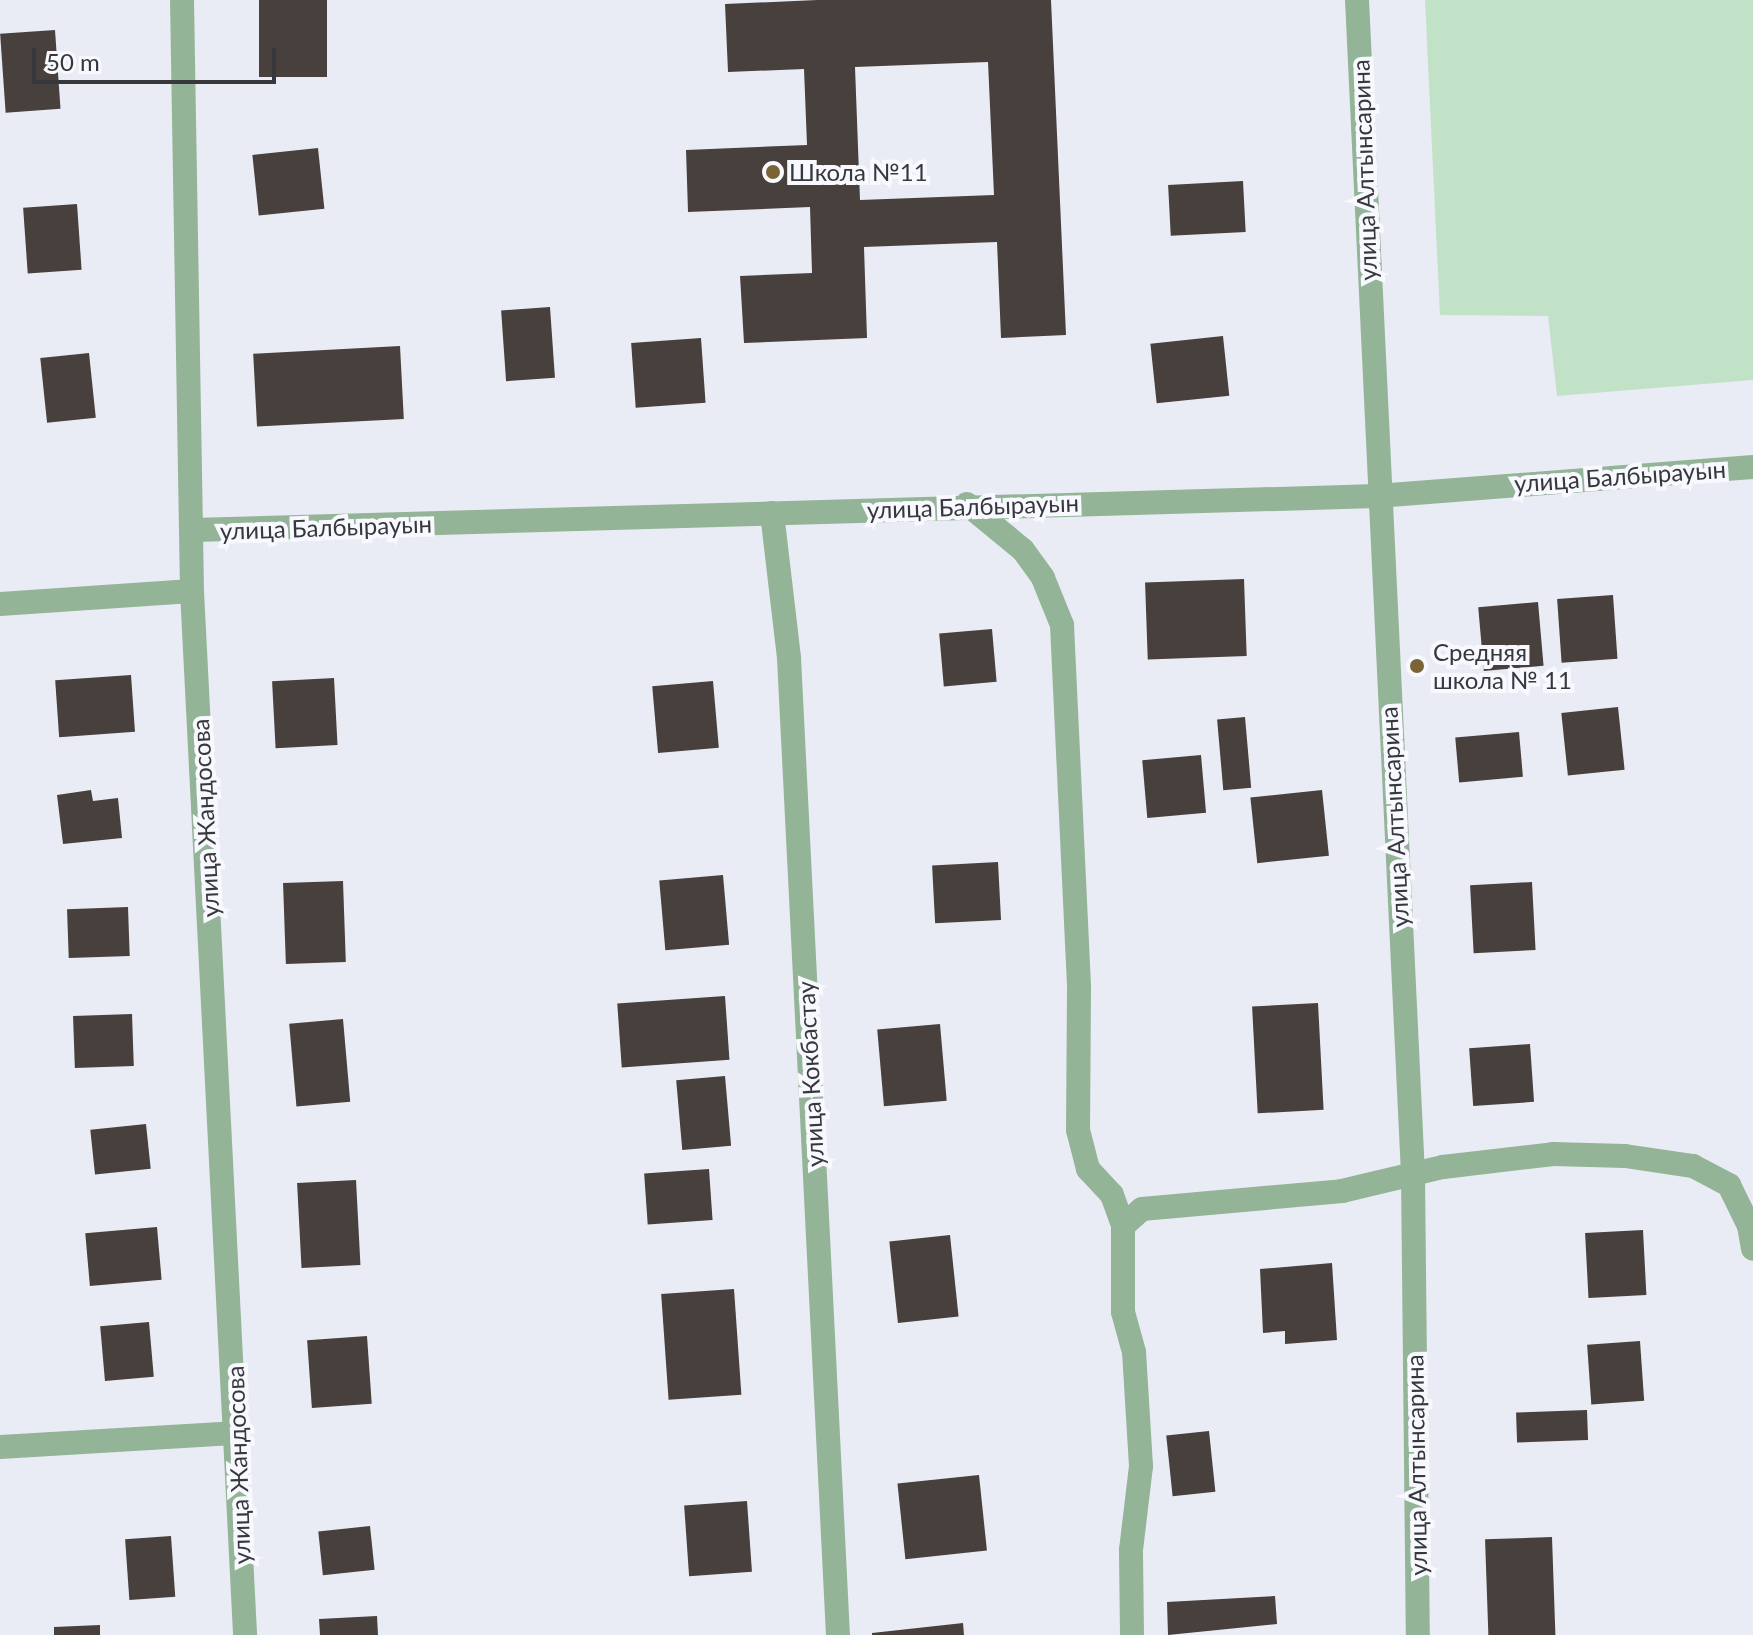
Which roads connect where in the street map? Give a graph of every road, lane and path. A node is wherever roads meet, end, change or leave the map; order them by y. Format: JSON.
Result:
{"nodes":[{"id":1,"x":182,"y":0,"type":"edge"},
{"id":2,"x":1357,"y":0,"type":"edge"},
{"id":3,"x":1753,"y":467,"type":"edge"},
{"id":4,"x":1377,"y":496,"type":"junction"},
{"id":5,"x":967,"y":504,"type":"junction"},
{"id":6,"x":772,"y":513,"type":"junction"},
{"id":7,"x":193,"y":530,"type":"junction"},
{"id":8,"x":192,"y":591,"type":"junction"},
{"id":9,"x":0,"y":604,"type":"edge"},
{"id":10,"x":1413,"y":1175,"type":"junction"},
{"id":11,"x":1123,"y":1226,"type":"junction"},
{"id":12,"x":1753,"y":1249,"type":"edge"},
{"id":13,"x":238,"y":1433,"type":"junction"},
{"id":14,"x":0,"y":1447,"type":"edge"},
{"id":15,"x":245,"y":1635,"type":"edge"},
{"id":16,"x":838,"y":1635,"type":"edge"},
{"id":17,"x":1132,"y":1635,"type":"edge"},
{"id":18,"x":1418,"y":1635,"type":"edge"}],
"edges":[{"from":1,"to":7,"type":"street","name":"улица Жандосова"},
{"from":2,"to":4,"type":"street","name":"улица Алтынсарина"},
{"from":3,"to":4,"type":"street","name":"улица Балбырауын"},
{"from":4,"to":5,"type":"street","name":"улица Балбырауын"},
{"from":4,"to":10,"type":"street","name":"улица Алтынсарина"},
{"from":5,"to":6,"type":"street","name":"улица Балбырауын"},
{"from":5,"to":11,"type":"street"},
{"from":6,"to":7,"type":"street","name":"улица Балбырауын"},
{"from":6,"to":16,"type":"street","name":"улица Кокбастау"},
{"from":7,"to":8,"type":"street","name":"улица Жандосова"},
{"from":8,"to":9,"type":"street"},
{"from":8,"to":13,"type":"street","name":"улица Жандосова"},
{"from":10,"to":11,"type":"street"},
{"from":10,"to":12,"type":"street"},
{"from":10,"to":18,"type":"street","name":"улица Алтынсарина"},
{"from":11,"to":17,"type":"street"},
{"from":13,"to":14,"type":"street"},
{"from":13,"to":15,"type":"street","name":"улица Жандосова"}]}
